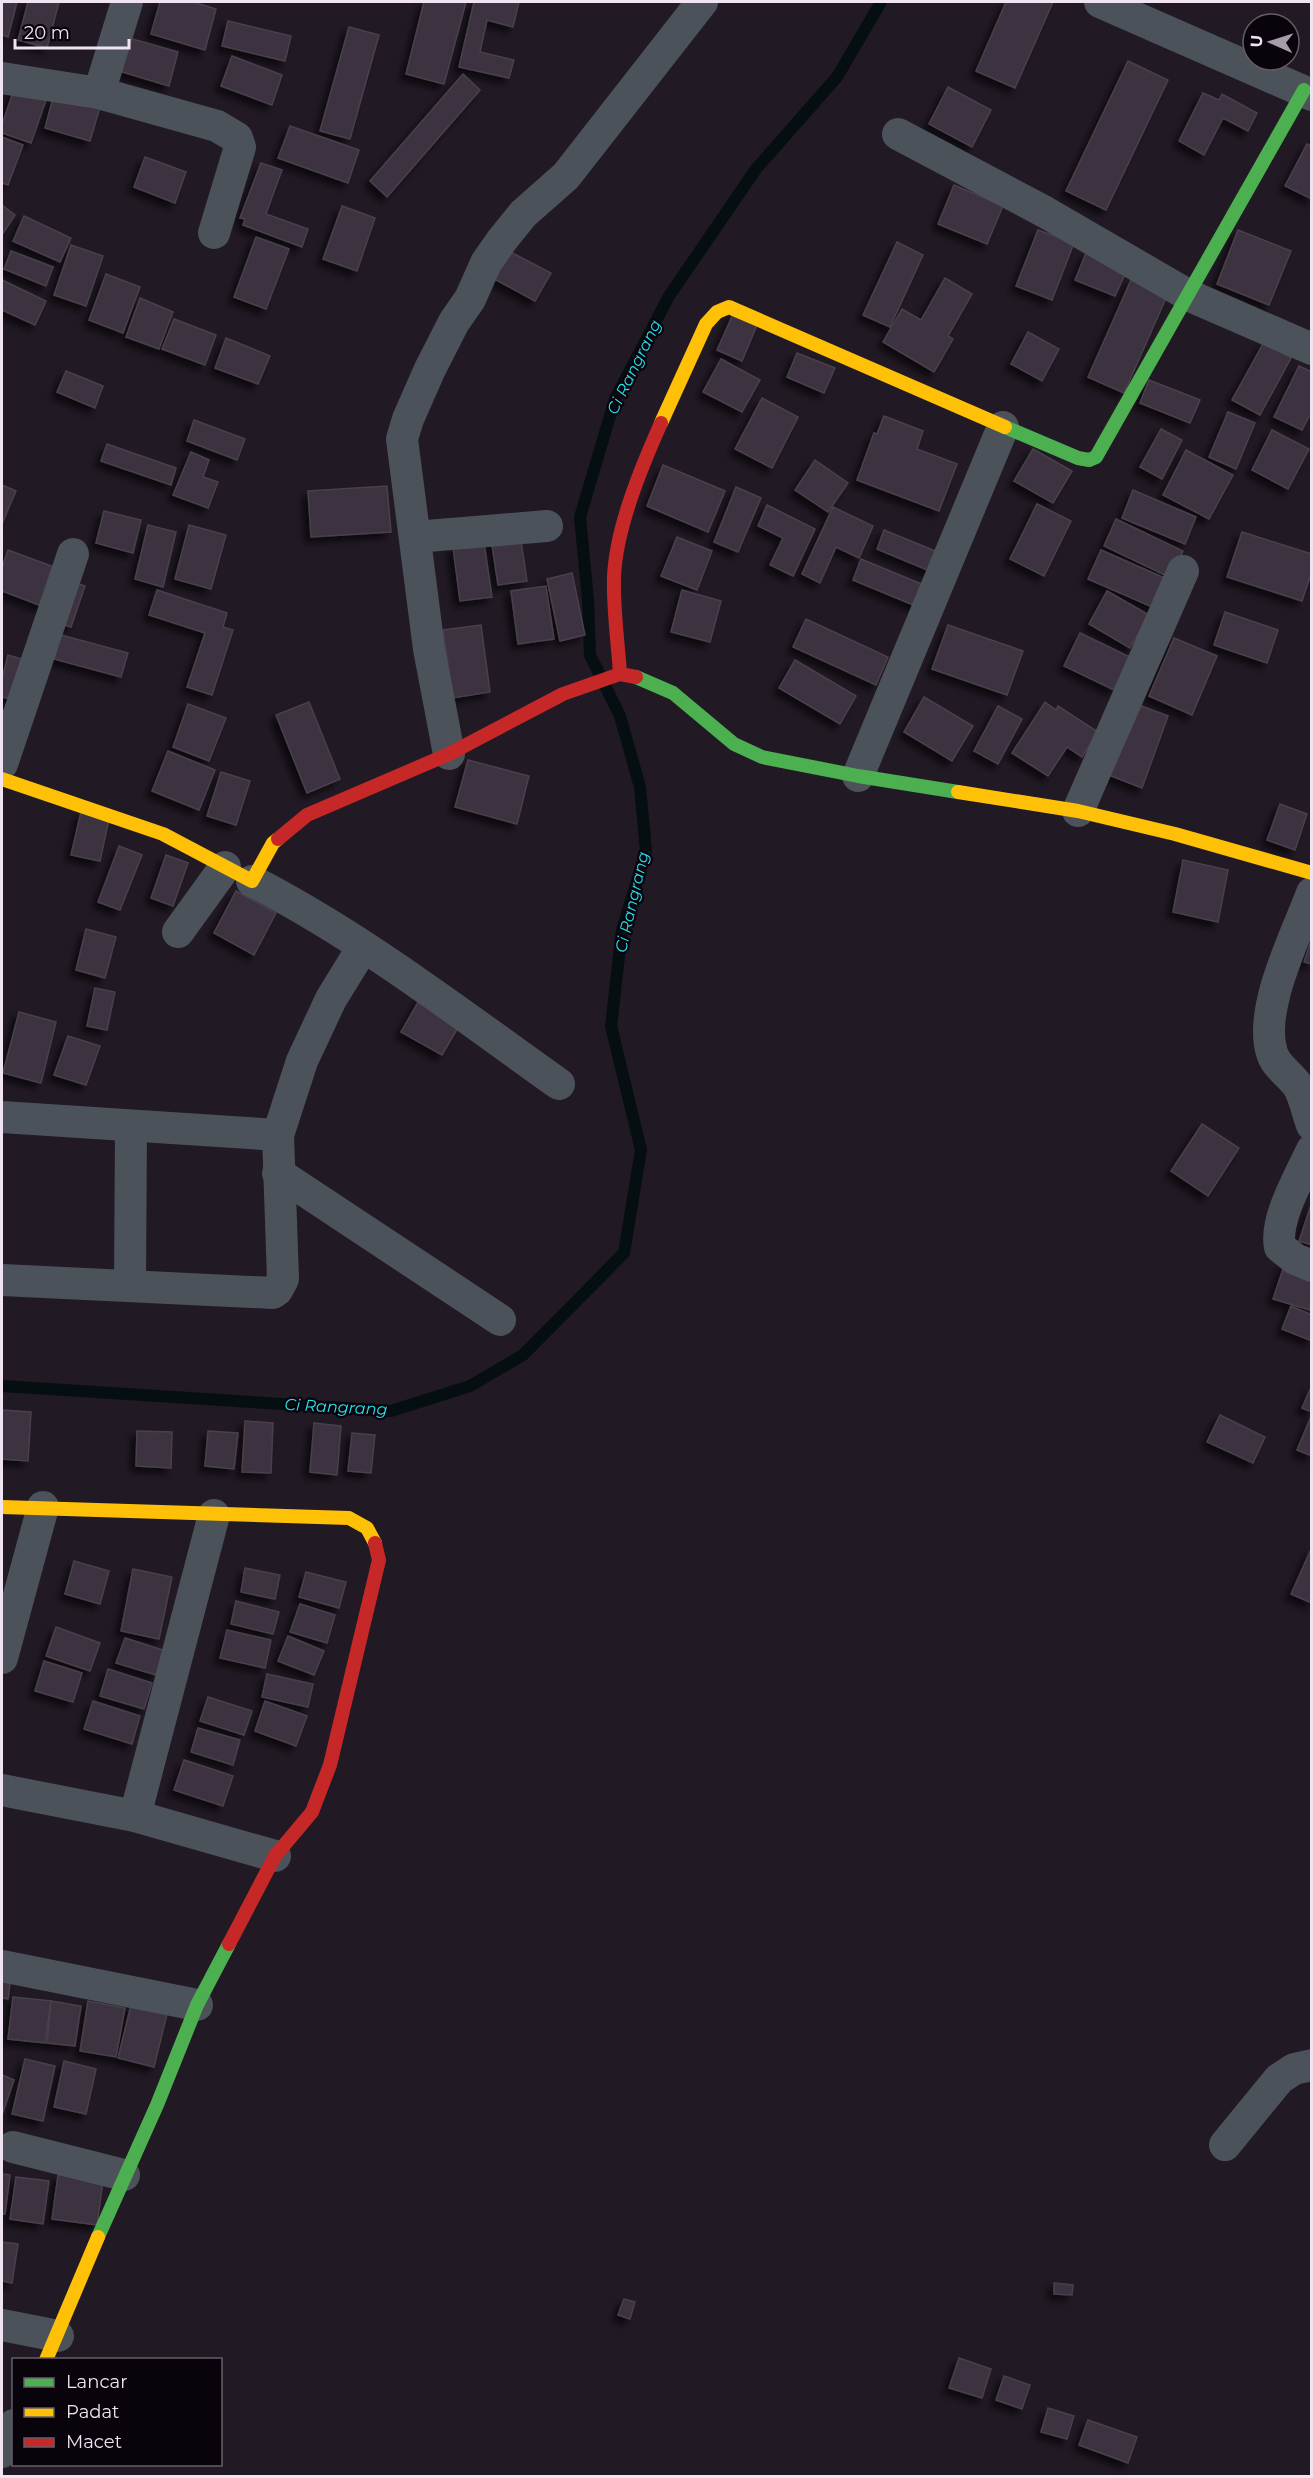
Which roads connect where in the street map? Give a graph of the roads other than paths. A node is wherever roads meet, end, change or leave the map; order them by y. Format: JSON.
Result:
{"nodes":[{"id":1,"x":127,"y":2,"type":"edge"},
{"id":2,"x":702,"y":2,"type":"edge"},
{"id":3,"x":1100,"y":2,"type":"edge"},
{"id":4,"x":2,"y":78,"type":"edge"},
{"id":5,"x":1307,"y":92,"type":"edge"},
{"id":6,"x":99,"y":93,"type":"junction"},
{"id":7,"x":898,"y":134,"type":"dead end"},
{"id":8,"x":214,"y":233,"type":"dead end"},
{"id":9,"x":1188,"y":295,"type":"junction"},
{"id":10,"x":1311,"y":349,"type":"edge"},
{"id":11,"x":1003,"y":427,"type":"junction"},
{"id":12,"x":547,"y":526,"type":"dead end"},
{"id":13,"x":415,"y":537,"type":"junction"},
{"id":14,"x":72,"y":554,"type":"dead end"},
{"id":15,"x":1183,"y":571,"type":"dead end"},
{"id":16,"x":620,"y":674,"type":"junction"},
{"id":17,"x":449,"y":754,"type":"junction"},
{"id":18,"x":2,"y":764,"type":"edge"},
{"id":19,"x":858,"y":776,"type":"junction"},
{"id":20,"x":2,"y":780,"type":"edge"},
{"id":21,"x":1078,"y":811,"type":"junction"},
{"id":22,"x":225,"y":867,"type":"junction"},
{"id":23,"x":1311,"y":873,"type":"edge"},
{"id":24,"x":252,"y":881,"type":"junction"},
{"id":25,"x":1311,"y":893,"type":"edge"},
{"id":26,"x":178,"y":932,"type":"dead end"},
{"id":27,"x":363,"y":947,"type":"junction"},
{"id":28,"x":559,"y":1083,"type":"dead end"},
{"id":29,"x":2,"y":1117,"type":"edge"},
{"id":30,"x":1311,"y":1125,"type":"edge"},
{"id":31,"x":131,"y":1126,"type":"junction"},
{"id":32,"x":278,"y":1135,"type":"junction"},
{"id":33,"x":1311,"y":1150,"type":"edge"},
{"id":34,"x":278,"y":1173,"type":"junction"},
{"id":35,"x":1311,"y":1266,"type":"edge"},
{"id":36,"x":2,"y":1280,"type":"edge"},
{"id":37,"x":130,"y":1286,"type":"junction"},
{"id":38,"x":500,"y":1320,"type":"dead end"},
{"id":39,"x":43,"y":1507,"type":"junction"},
{"id":40,"x":2,"y":1508,"type":"edge"},
{"id":41,"x":214,"y":1515,"type":"junction"},
{"id":42,"x":2,"y":1658,"type":"edge"},
{"id":43,"x":2,"y":1790,"type":"edge"},
{"id":44,"x":135,"y":1816,"type":"junction"},
{"id":45,"x":275,"y":1856,"type":"junction"},
{"id":46,"x":2,"y":1966,"type":"edge"},
{"id":47,"x":197,"y":2005,"type":"junction"},
{"id":48,"x":1311,"y":2065,"type":"edge"},
{"id":49,"x":1225,"y":2145,"type":"dead end"},
{"id":50,"x":13,"y":2147,"type":"dead end"},
{"id":51,"x":124,"y":2175,"type":"junction"},
{"id":52,"x":2,"y":2325,"type":"edge"},
{"id":53,"x":52,"y":2348,"type":"edge"},
{"id":54,"x":12,"y":2430,"type":"edge"},
{"id":55,"x":2,"y":2452,"type":"edge"}],
"edges":[{"from":1,"to":6,"type":"street"},
{"from":2,"to":13,"type":"street"},
{"from":3,"to":5,"type":"street"},
{"from":4,"to":6,"type":"street"},
{"from":5,"to":9,"type":"street"},
{"from":6,"to":8,"type":"street"},
{"from":7,"to":9,"type":"street"},
{"from":9,"to":10,"type":"street"},
{"from":9,"to":11,"type":"street"},
{"from":11,"to":16,"type":"street"},
{"from":11,"to":19,"type":"street"},
{"from":12,"to":13,"type":"street"},
{"from":13,"to":17,"type":"street"},
{"from":14,"to":18,"type":"street"},
{"from":15,"to":21,"type":"street"},
{"from":16,"to":17,"type":"street"},
{"from":16,"to":19,"type":"street"},
{"from":17,"to":24,"type":"street"},
{"from":19,"to":21,"type":"street"},
{"from":20,"to":22,"type":"street"},
{"from":21,"to":23,"type":"street"},
{"from":22,"to":24,"type":"street"},
{"from":22,"to":26,"type":"street"},
{"from":24,"to":27,"type":"street"},
{"from":25,"to":30,"type":"street"},
{"from":27,"to":28,"type":"street"},
{"from":27,"to":32,"type":"street"},
{"from":29,"to":31,"type":"street"},
{"from":31,"to":32,"type":"street"},
{"from":31,"to":37,"type":"street"},
{"from":32,"to":34,"type":"street"},
{"from":33,"to":35,"type":"street"},
{"from":34,"to":37,"type":"street"},
{"from":34,"to":38,"type":"street"},
{"from":36,"to":37,"type":"street"},
{"from":39,"to":40,"type":"street"},
{"from":39,"to":41,"type":"street"},
{"from":39,"to":42,"type":"street"},
{"from":41,"to":44,"type":"street"},
{"from":41,"to":45,"type":"street"},
{"from":43,"to":44,"type":"street"},
{"from":44,"to":45,"type":"street"},
{"from":45,"to":47,"type":"street"},
{"from":46,"to":47,"type":"street"},
{"from":47,"to":51,"type":"street"},
{"from":48,"to":49,"type":"street"},
{"from":50,"to":51,"type":"street"},
{"from":51,"to":53,"type":"street"},
{"from":52,"to":53,"type":"street"},
{"from":54,"to":55,"type":"street"}]}
